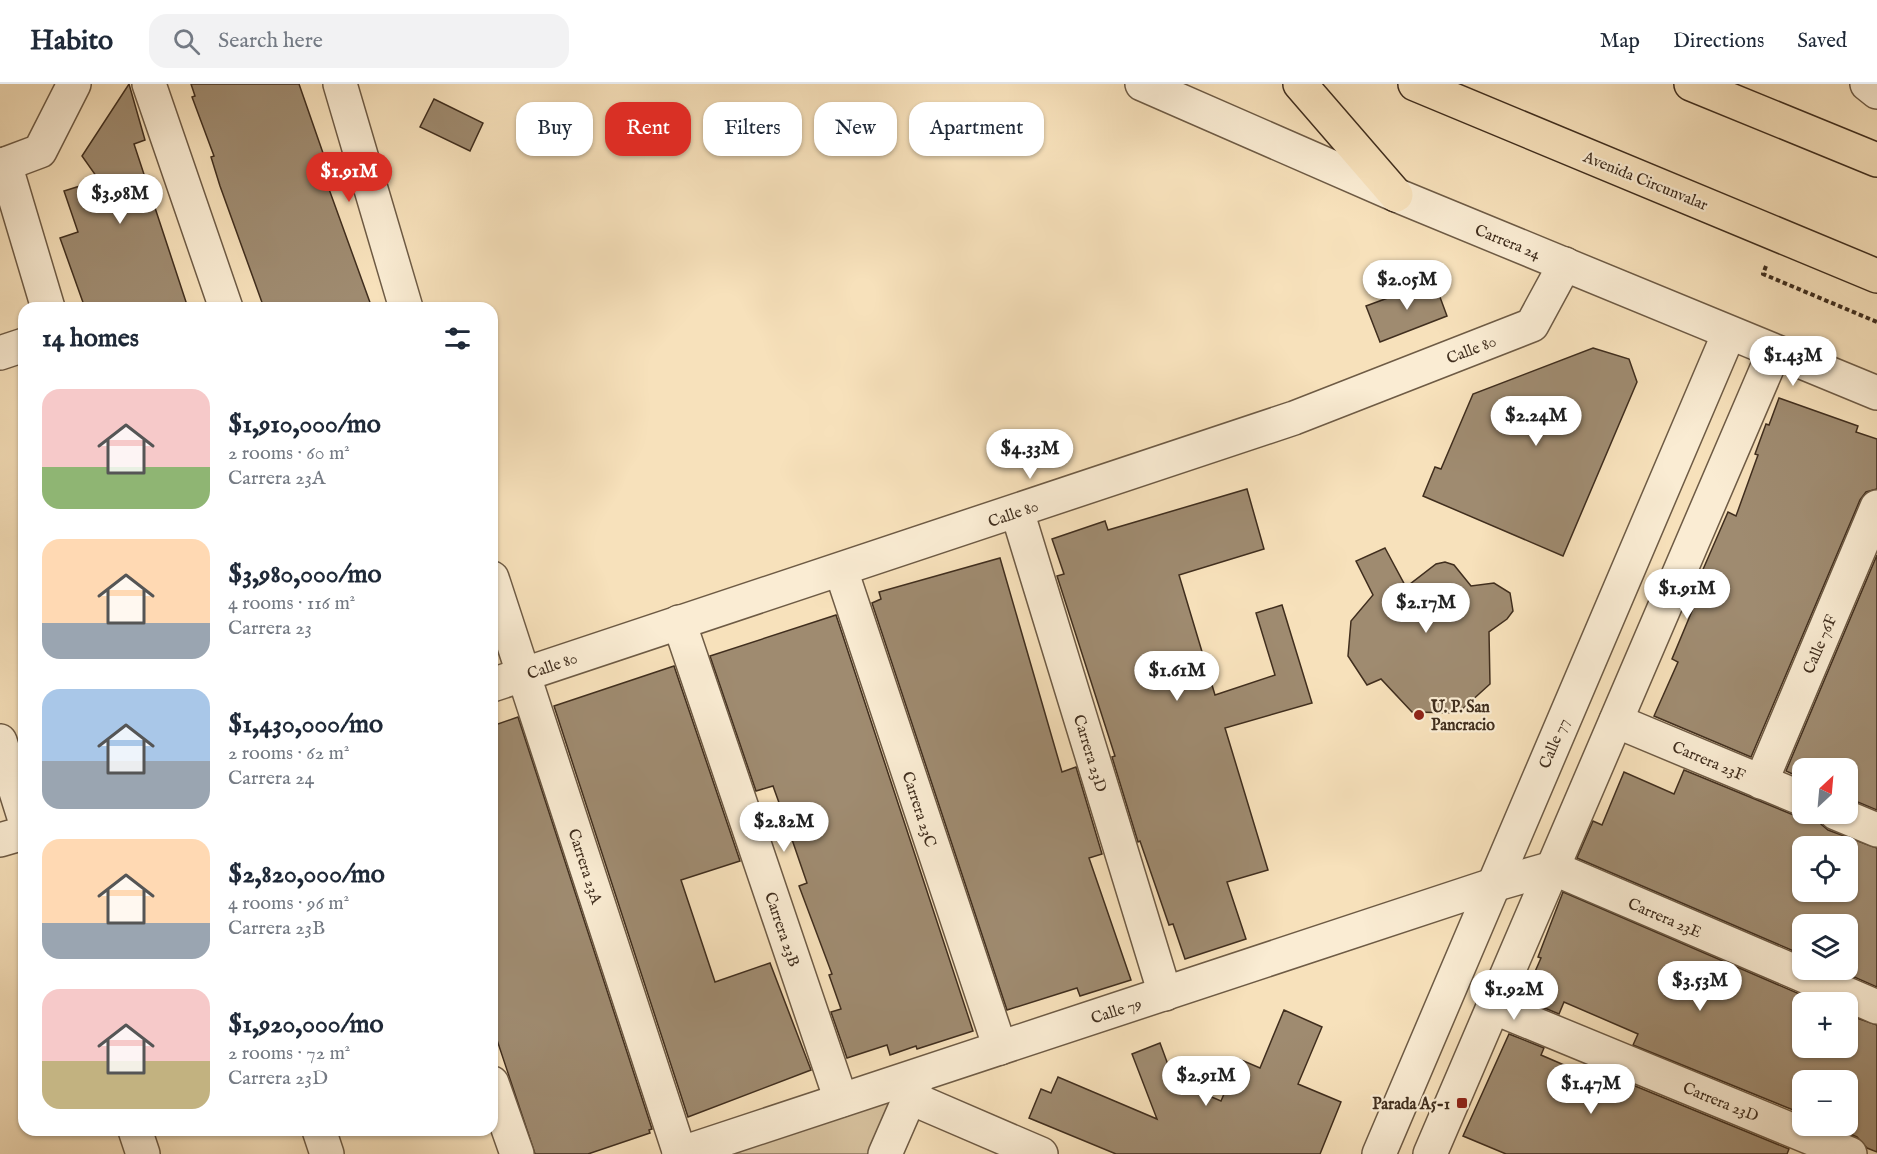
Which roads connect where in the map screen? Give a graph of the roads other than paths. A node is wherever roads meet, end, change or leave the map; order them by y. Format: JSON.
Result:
{"nodes":[{"id":1,"x":74,"y":84,"type":"edge"},
{"id":2,"x":149,"y":84,"type":"edge"},
{"id":3,"x":340,"y":84,"type":"edge"},
{"id":4,"x":1142,"y":84,"type":"edge"},
{"id":5,"x":1300,"y":84,"type":"edge"},
{"id":6,"x":1415,"y":84,"type":"edge"},
{"id":7,"x":1690,"y":84,"type":"edge"},
{"id":8,"x":1867,"y":84,"type":"edge"},
{"id":9,"x":1877,"y":92,"type":"edge"},
{"id":10,"x":1877,"y":160,"type":"edge"},
{"id":11,"x":3,"y":165,"type":"edge"},
{"id":12,"x":1396,"y":195,"type":"junction"},
{"id":13,"x":1565,"y":264,"type":"junction"},
{"id":14,"x":1877,"y":276,"type":"edge"},
{"id":15,"x":46,"y":302,"type":"edge"},
{"id":16,"x":224,"y":302,"type":"edge"},
{"id":17,"x":404,"y":302,"type":"edge"},
{"id":18,"x":1728,"y":333,"type":"junction"},
{"id":19,"x":18,"y":347,"type":"edge"},
{"id":20,"x":1774,"y":352,"type":"junction"},
{"id":21,"x":0,"y":353,"type":"edge"},
{"id":22,"x":1877,"y":393,"type":"edge"},
{"id":23,"x":1877,"y":507,"type":"edge"},
{"id":24,"x":1017,"y":512,"type":"junction"},
{"id":25,"x":841,"y":570,"type":"junction"},
{"id":26,"x":498,"y":597,"type":"edge"},
{"id":27,"x":679,"y":622,"type":"junction"},
{"id":28,"x":523,"y":675,"type":"junction"},
{"id":29,"x":498,"y":683,"type":"edge"},
{"id":30,"x":1616,"y":721,"type":"junction"},
{"id":31,"x":0,"y":741,"type":"edge"},
{"id":32,"x":1761,"y":782,"type":"junction"},
{"id":33,"x":1792,"y":795,"type":"edge"},
{"id":34,"x":18,"y":798,"type":"edge"},
{"id":35,"x":1858,"y":822,"type":"edge"},
{"id":36,"x":1877,"y":830,"type":"edge"},
{"id":37,"x":18,"y":835,"type":"edge"},
{"id":38,"x":0,"y":840,"type":"edge"},
{"id":39,"x":1553,"y":868,"type":"junction"},
{"id":40,"x":1493,"y":885,"type":"junction"},
{"id":41,"x":1165,"y":994,"type":"junction"},
{"id":42,"x":1493,"y":1007,"type":"junction"},
{"id":43,"x":1877,"y":1007,"type":"edge"},
{"id":44,"x":1000,"y":1048,"type":"junction"},
{"id":45,"x":915,"y":1086,"type":"junction"},
{"id":46,"x":498,"y":1100,"type":"edge"},
{"id":47,"x":841,"y":1100,"type":"junction"},
{"id":48,"x":137,"y":1136,"type":"edge"},
{"id":49,"x":321,"y":1136,"type":"edge"},
{"id":50,"x":1440,"y":1151,"type":"edge"},
{"id":51,"x":688,"y":1153,"type":"edge"},
{"id":52,"x":143,"y":1154,"type":"edge"},
{"id":53,"x":327,"y":1154,"type":"edge"},
{"id":54,"x":517,"y":1154,"type":"edge"},
{"id":55,"x":885,"y":1154,"type":"edge"},
{"id":56,"x":1041,"y":1154,"type":"edge"},
{"id":57,"x":1379,"y":1154,"type":"edge"},
{"id":58,"x":1850,"y":1154,"type":"edge"}],
"edges":[{"from":1,"to":11,"type":"street"},
{"from":2,"to":16,"type":"street"},
{"from":3,"to":17,"type":"street"},
{"from":4,"to":12,"type":"street","name":"Carrera 24"},
{"from":5,"to":12,"type":"highway"},
{"from":6,"to":14,"type":"highway","name":"Avenida Circunvalar"},
{"from":7,"to":10,"type":"highway"},
{"from":8,"to":9,"type":"street"},
{"from":11,"to":15,"type":"street"},
{"from":12,"to":13,"type":"street","name":"Carrera 24"},
{"from":13,"to":18,"type":"street","name":"Carrera 24"},
{"from":13,"to":24,"type":"street","name":"Calle 80"},
{"from":18,"to":20,"type":"street","name":"Carrera 24"},
{"from":18,"to":40,"type":"street","name":"Calle 77"},
{"from":19,"to":21,"type":"street"},
{"from":20,"to":22,"type":"street","name":"Carrera 24"},
{"from":20,"to":30,"type":"street"},
{"from":23,"to":32,"type":"street","name":"Calle 76F"},
{"from":24,"to":25,"type":"street","name":"Calle 80"},
{"from":24,"to":41,"type":"street","name":"Carrera 23D"},
{"from":25,"to":27,"type":"street","name":"Calle 80"},
{"from":25,"to":44,"type":"street","name":"Carrera 23C"},
{"from":26,"to":28,"type":"street","name":"Carrera 23A"},
{"from":27,"to":28,"type":"street","name":"Calle 80"},
{"from":27,"to":47,"type":"street","name":"Carrera 23B"},
{"from":28,"to":29,"type":"street","name":"Calle 80"},
{"from":28,"to":51,"type":"street","name":"Carrera 23A"},
{"from":30,"to":32,"type":"street","name":"Carrera 23F"},
{"from":30,"to":39,"type":"street"},
{"from":31,"to":34,"type":"street"},
{"from":32,"to":33,"type":"street","name":"Carrera 23F"},
{"from":35,"to":36,"type":"street"},
{"from":37,"to":38,"type":"street"},
{"from":39,"to":40,"type":"street","name":"Calle 79"},
{"from":39,"to":42,"type":"street"},
{"from":39,"to":43,"type":"street","name":"Carrera 23E"},
{"from":40,"to":41,"type":"street","name":"Calle 79"},
{"from":40,"to":57,"type":"street","name":"Calle 77"},
{"from":41,"to":44,"type":"street","name":"Calle 79"},
{"from":42,"to":50,"type":"street"},
{"from":42,"to":58,"type":"street","name":"Carrera 23D"},
{"from":44,"to":45,"type":"street","name":"Calle 79"},
{"from":45,"to":47,"type":"street","name":"Calle 79"},
{"from":45,"to":55,"type":"street"},
{"from":45,"to":56,"type":"street"},
{"from":46,"to":54,"type":"street"},
{"from":47,"to":51,"type":"street","name":"Calle 79"},
{"from":48,"to":52,"type":"street"},
{"from":49,"to":53,"type":"street"}]}
